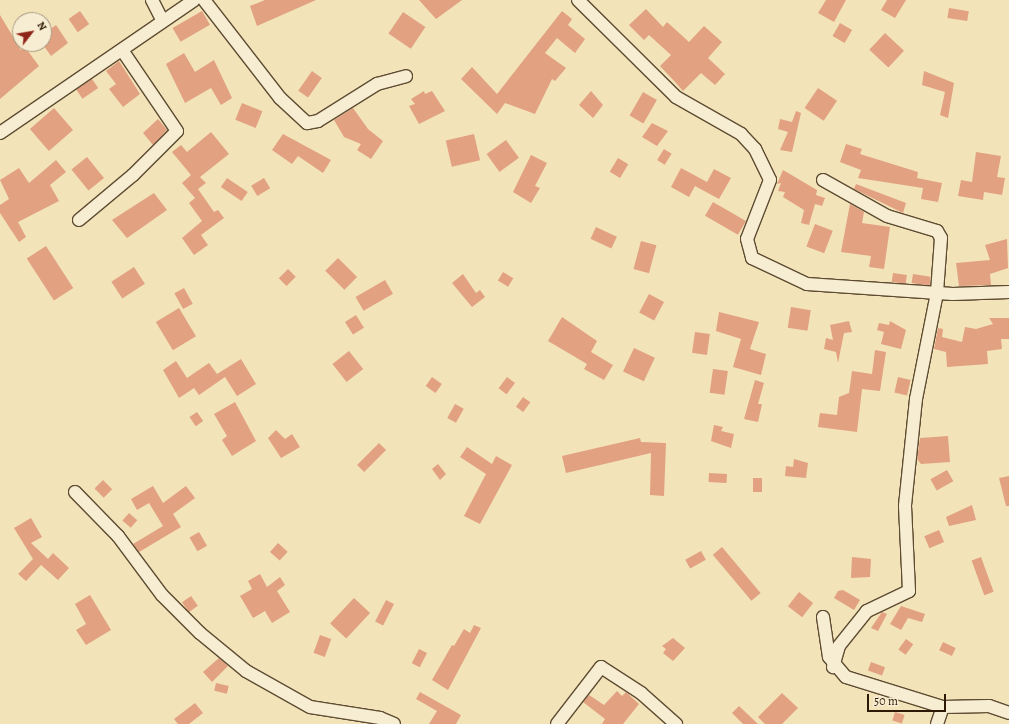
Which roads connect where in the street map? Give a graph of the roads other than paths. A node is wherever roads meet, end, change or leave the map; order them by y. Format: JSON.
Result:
{"nodes":[{"id":1,"x":152,"y":0,"type":"edge"},
{"id":2,"x":194,"y":0,"type":"edge"},
{"id":3,"x":204,"y":0,"type":"edge"},
{"id":4,"x":578,"y":0,"type":"edge"},
{"id":5,"x":162,"y":20,"type":"junction"},
{"id":6,"x":122,"y":50,"type":"junction"},
{"id":7,"x":406,"y":76,"type":"dead end"},
{"id":8,"x":0,"y":133,"type":"edge"},
{"id":9,"x":823,"y":180,"type":"dead end"},
{"id":10,"x":79,"y":220,"type":"dead end"},
{"id":11,"x":1009,"y":292,"type":"edge"},
{"id":12,"x":937,"y":293,"type":"junction"},
{"id":13,"x":75,"y":492,"type":"dead end"},
{"id":14,"x":823,"y":617,"type":"dead end"},
{"id":15,"x":833,"y":667,"type":"junction"},
{"id":16,"x":943,"y":707,"type":"junction"},
{"id":17,"x":1009,"y":714,"type":"edge"},
{"id":18,"x":394,"y":724,"type":"edge"},
{"id":19,"x":557,"y":724,"type":"edge"},
{"id":20,"x":676,"y":724,"type":"edge"},
{"id":21,"x":937,"y":724,"type":"edge"}],
"edges":[{"from":1,"to":5,"type":"street"},
{"from":2,"to":5,"type":"street"},
{"from":3,"to":7,"type":"street"},
{"from":4,"to":12,"type":"street"},
{"from":5,"to":6,"type":"street"},
{"from":6,"to":8,"type":"street"},
{"from":6,"to":10,"type":"street"},
{"from":9,"to":12,"type":"street"},
{"from":11,"to":12,"type":"street"},
{"from":12,"to":15,"type":"street"},
{"from":13,"to":18,"type":"street"},
{"from":14,"to":15,"type":"street"},
{"from":15,"to":16,"type":"street"},
{"from":16,"to":17,"type":"street"},
{"from":16,"to":21,"type":"street"},
{"from":19,"to":20,"type":"street"}]}
